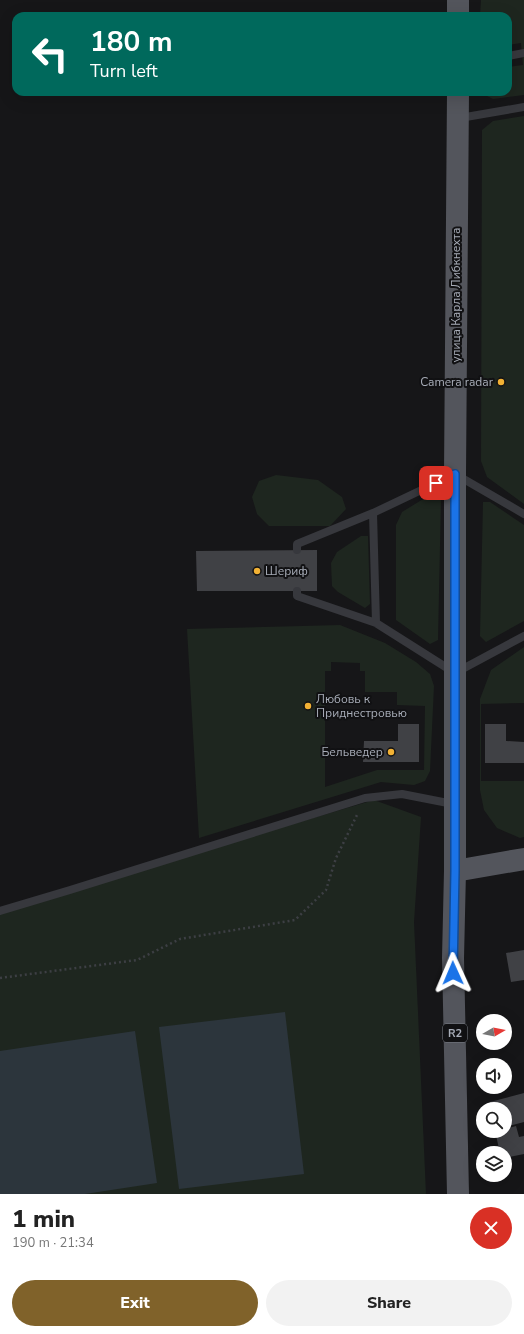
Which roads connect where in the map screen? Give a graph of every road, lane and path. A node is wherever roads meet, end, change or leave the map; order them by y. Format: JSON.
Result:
{"nodes":[{"id":1,"x":458,"y":0,"type":"edge"},
{"id":2,"x":458,"y":12,"type":"edge"},
{"id":3,"x":524,"y":54,"type":"edge"},
{"id":4,"x":512,"y":56,"type":"edge"},
{"id":5,"x":458,"y":96,"type":"edge"},
{"id":6,"x":524,"y":107,"type":"edge"},
{"id":7,"x":458,"y":118,"type":"junction"},
{"id":8,"x":455,"y":474,"type":"junction"},
{"id":9,"x":373,"y":513,"type":"junction"},
{"id":10,"x":524,"y":514,"type":"edge"},
{"id":11,"x":297,"y":550,"type":"dead end"},
{"id":12,"x":297,"y":591,"type":"dead end"},
{"id":13,"x":376,"y":623,"type":"junction"},
{"id":14,"x":524,"y":636,"type":"edge"},
{"id":15,"x":455,"y":673,"type":"junction"},
{"id":16,"x":365,"y":798,"type":"junction"},
{"id":17,"x":455,"y":804,"type":"junction"},
{"id":18,"x":524,"y":859,"type":"edge"},
{"id":19,"x":455,"y":871,"type":"junction"},
{"id":20,"x":0,"y":911,"type":"edge"},
{"id":21,"x":0,"y":978,"type":"edge"},
{"id":22,"x":458,"y":1194,"type":"edge"}],
"edges":[{"from":1,"to":2,"type":"main road"},
{"from":3,"to":4,"type":"lane"},
{"from":5,"to":7,"type":"main road","name":"улица Карла Либкнехта","number":"R2"},
{"from":6,"to":7,"type":"lane"},
{"from":7,"to":8,"type":"main road","name":"улица Карла Либкнехта","number":"R2"},
{"from":8,"to":9,"type":"lane"},
{"from":8,"to":10,"type":"lane"},
{"from":8,"to":15,"type":"main road","name":"улица Карла Либкнехта","number":"R2"},
{"from":9,"to":11,"type":"lane"},
{"from":9,"to":13,"type":"lane"},
{"from":12,"to":13,"type":"lane"},
{"from":13,"to":15,"type":"lane"},
{"from":14,"to":15,"type":"lane"},
{"from":15,"to":17,"type":"main road","name":"улица Карла Либкнехта","number":"R2"},
{"from":16,"to":17,"type":"lane"},
{"from":16,"to":20,"type":"lane"},
{"from":16,"to":21,"type":"path"},
{"from":17,"to":19,"type":"main road","name":"улица Карла Либкнехта","number":"R2"},
{"from":18,"to":19,"type":"main road"},
{"from":19,"to":22,"type":"main road","name":"улица Карла Либкнехта","number":"R2"}]}
